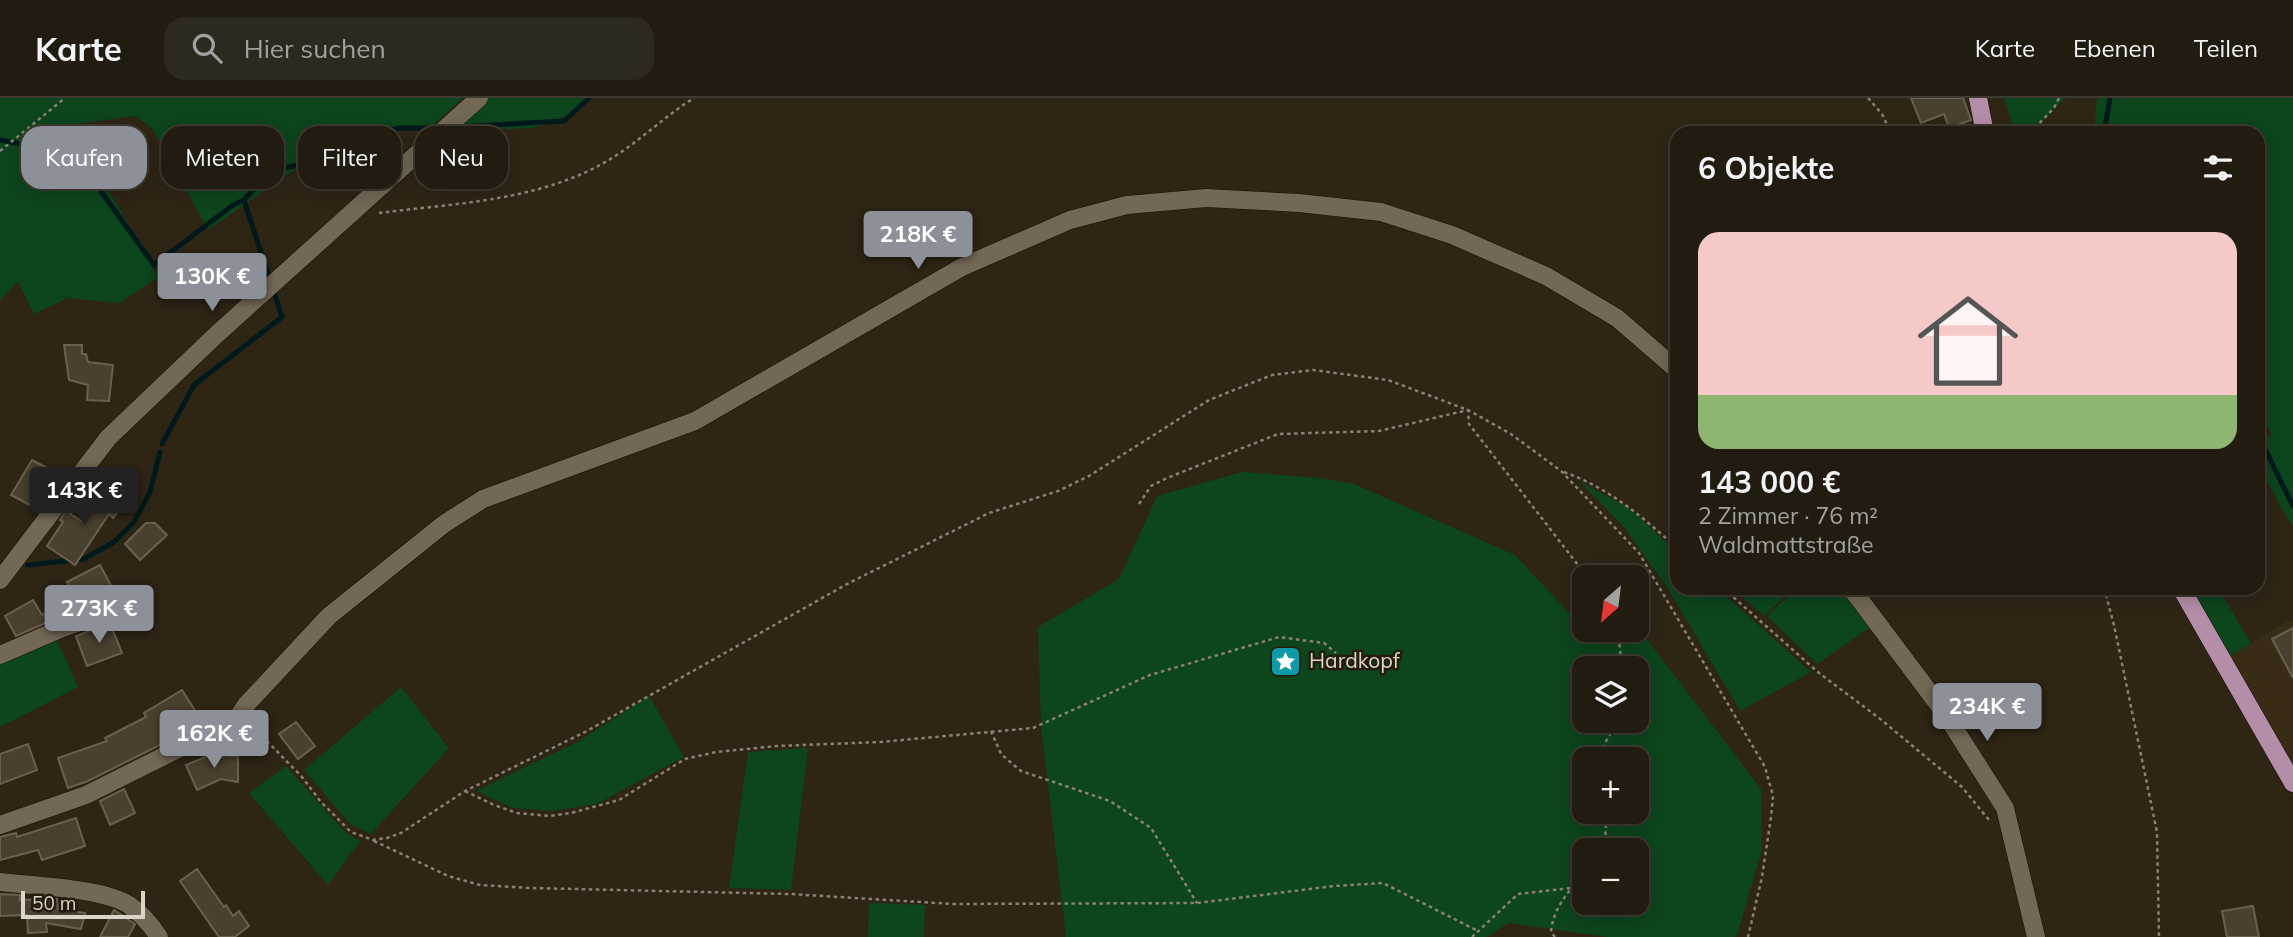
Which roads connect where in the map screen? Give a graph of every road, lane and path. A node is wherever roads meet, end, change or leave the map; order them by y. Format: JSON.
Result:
{"nodes":[{"id":1,"x":65,"y":98,"type":"edge"},
{"id":2,"x":479,"y":98,"type":"edge"},
{"id":3,"x":694,"y":98,"type":"edge"},
{"id":4,"x":1868,"y":98,"type":"edge"},
{"id":5,"x":1978,"y":98,"type":"edge"},
{"id":6,"x":2059,"y":98,"type":"edge"},
{"id":7,"x":1888,"y":126,"type":"edge"},
{"id":8,"x":1984,"y":126,"type":"edge"},
{"id":9,"x":2037,"y":126,"type":"edge"},
{"id":10,"x":0,"y":151,"type":"edge"},
{"id":11,"x":348,"y":217,"type":"junction"},
{"id":12,"x":1670,"y":364,"type":"edge"},
{"id":13,"x":1468,"y":410,"type":"junction"},
{"id":14,"x":1561,"y":471,"type":"junction"},
{"id":15,"x":1139,"y":504,"type":"dead end"},
{"id":16,"x":1670,"y":542,"type":"edge"},
{"id":17,"x":1578,"y":565,"type":"edge"},
{"id":18,"x":0,"y":580,"type":"edge"},
{"id":19,"x":1731,"y":595,"type":"edge"},
{"id":20,"x":1856,"y":595,"type":"edge"},
{"id":21,"x":2106,"y":595,"type":"edge"},
{"id":22,"x":2185,"y":595,"type":"edge"},
{"id":23,"x":119,"y":608,"type":"dead end"},
{"id":24,"x":1336,"y":653,"type":"dead end"},
{"id":25,"x":0,"y":655,"type":"edge"},
{"id":26,"x":236,"y":720,"type":"junction"},
{"id":27,"x":991,"y":731,"type":"junction"},
{"id":28,"x":2293,"y":783,"type":"edge"},
{"id":29,"x":465,"y":791,"type":"junction"},
{"id":30,"x":0,"y":825,"type":"edge"},
{"id":31,"x":1995,"y":827,"type":"dead end"},
{"id":32,"x":373,"y":840,"type":"junction"},
{"id":33,"x":0,"y":882,"type":"edge"},
{"id":34,"x":1571,"y":888,"type":"joint"},
{"id":35,"x":1197,"y":904,"type":"junction"},
{"id":36,"x":1478,"y":931,"type":"junction"},
{"id":37,"x":159,"y":937,"type":"edge"},
{"id":38,"x":1472,"y":937,"type":"edge"},
{"id":39,"x":1555,"y":937,"type":"edge"},
{"id":40,"x":1748,"y":937,"type":"edge"},
{"id":41,"x":2036,"y":937,"type":"edge"},
{"id":42,"x":2159,"y":937,"type":"edge"}],
"edges":[{"from":1,"to":10,"type":"path"},
{"from":2,"to":11,"type":"street"},
{"from":3,"to":11,"type":"path"},
{"from":4,"to":7,"type":"path"},
{"from":5,"to":8,"type":"main road"},
{"from":6,"to":9,"type":"path"},
{"from":11,"to":18,"type":"street"},
{"from":12,"to":26,"type":"street"},
{"from":13,"to":14,"type":"path"},
{"from":13,"to":15,"type":"path"},
{"from":13,"to":17,"type":"path"},
{"from":13,"to":29,"type":"path"},
{"from":14,"to":16,"type":"path"},
{"from":14,"to":40,"type":"path"},
{"from":19,"to":31,"type":"path"},
{"from":20,"to":41,"type":"street"},
{"from":21,"to":42,"type":"path"},
{"from":22,"to":28,"type":"main road"},
{"from":23,"to":25,"type":"street"},
{"from":24,"to":27,"type":"path"},
{"from":26,"to":30,"type":"street"},
{"from":26,"to":32,"type":"path"},
{"from":27,"to":29,"type":"path"},
{"from":27,"to":35,"type":"path"},
{"from":29,"to":32,"type":"path"},
{"from":32,"to":35,"type":"path"},
{"from":33,"to":37,"type":"street"},
{"from":34,"to":36,"type":"path"},
{"from":34,"to":39,"type":"path"},
{"from":35,"to":36,"type":"path"},
{"from":36,"to":38,"type":"path"}]}
